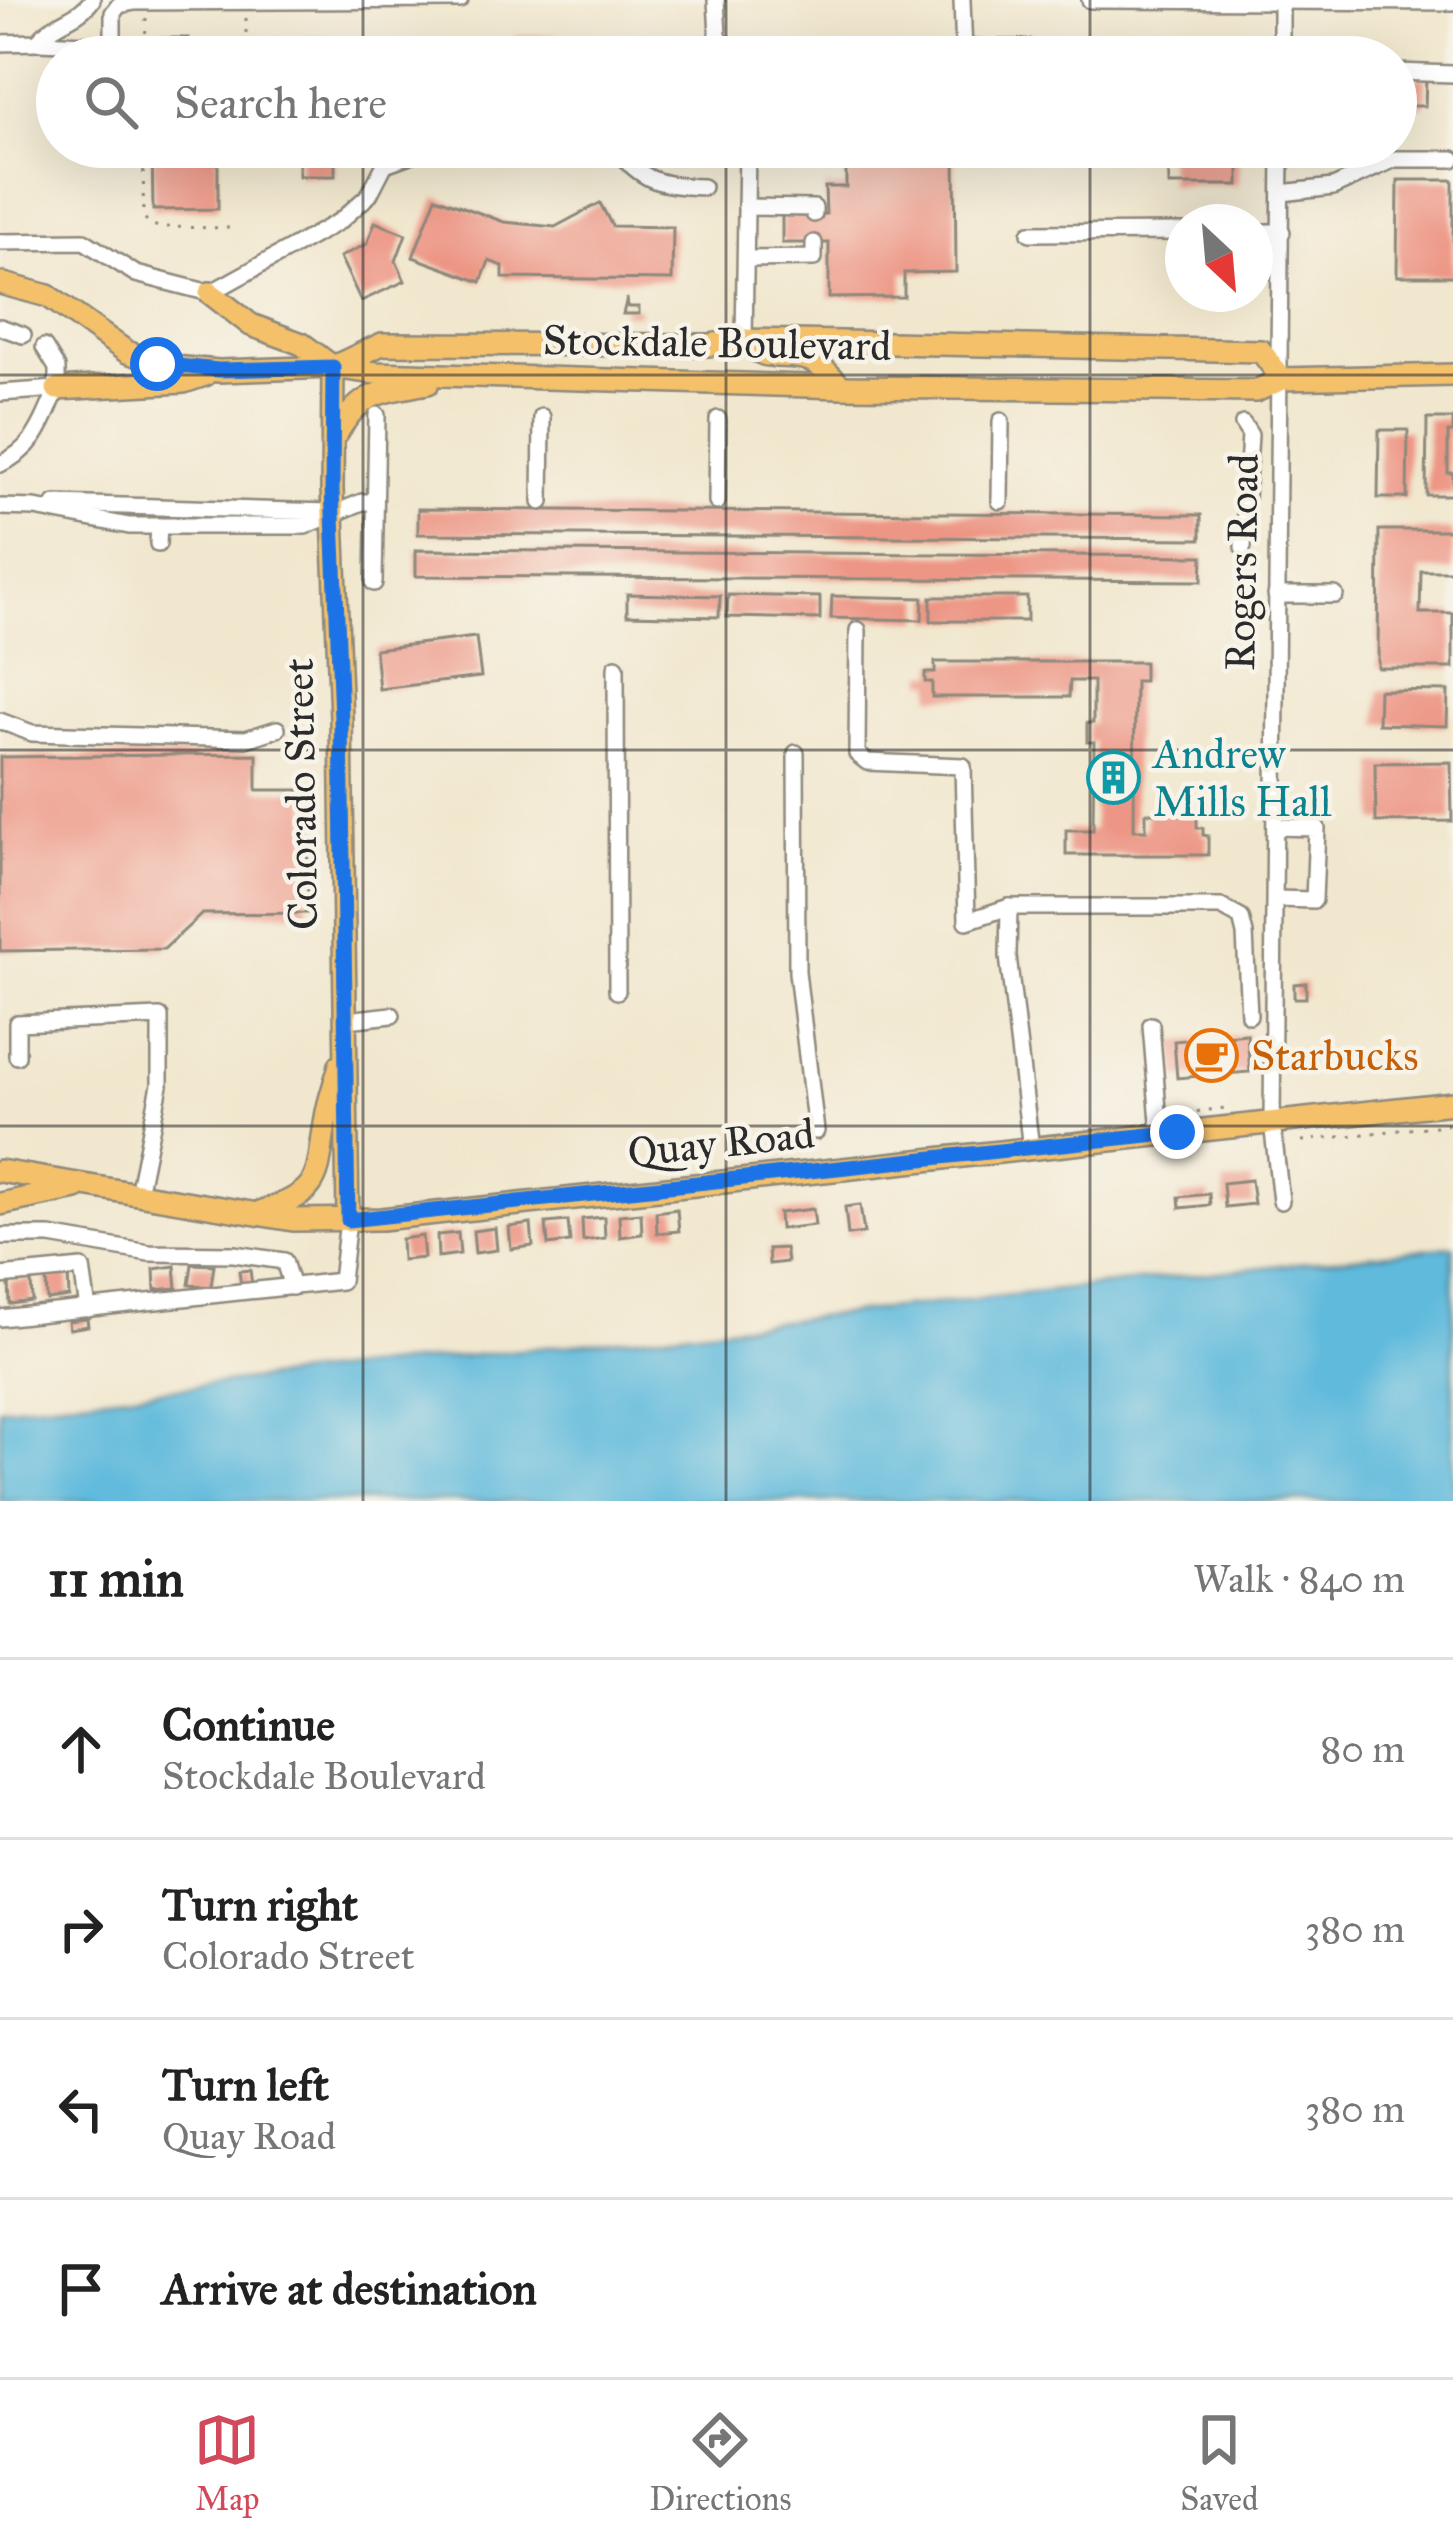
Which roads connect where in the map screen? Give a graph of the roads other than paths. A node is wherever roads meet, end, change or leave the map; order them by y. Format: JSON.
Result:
{"nodes":[{"id":1,"x":92,"y":0,"type":"edge"},
{"id":2,"x":460,"y":0,"type":"edge"},
{"id":3,"x":716,"y":0,"type":"edge"},
{"id":4,"x":962,"y":0,"type":"edge"},
{"id":5,"x":1090,"y":0,"type":"edge"},
{"id":6,"x":421,"y":1,"type":"edge"},
{"id":7,"x":1281,"y":1,"type":"edge"},
{"id":8,"x":214,"y":2,"type":"edge"},
{"id":9,"x":1453,"y":2,"type":"edge"},
{"id":10,"x":42,"y":36,"type":"edge"},
{"id":11,"x":113,"y":36,"type":"edge"},
{"id":12,"x":718,"y":36,"type":"edge"},
{"id":13,"x":963,"y":36,"type":"edge"},
{"id":14,"x":1281,"y":36,"type":"edge"},
{"id":15,"x":36,"y":42,"type":"edge"},
{"id":16,"x":0,"y":43,"type":"edge"},
{"id":17,"x":1417,"y":73,"type":"edge"},
{"id":18,"x":1453,"y":74,"type":"edge"},
{"id":19,"x":1417,"y":159,"type":"edge"},
{"id":20,"x":1453,"y":159,"type":"edge"},
{"id":21,"x":383,"y":168,"type":"edge"},
{"id":22,"x":632,"y":168,"type":"edge"},
{"id":23,"x":747,"y":168,"type":"edge"},
{"id":24,"x":1282,"y":168,"type":"edge"},
{"id":25,"x":1376,"y":168,"type":"edge"},
{"id":26,"x":704,"y":187,"type":"dead end"},
{"id":27,"x":1282,"y":194,"type":"junction"},
{"id":28,"x":746,"y":207,"type":"junction"},
{"id":29,"x":814,"y":214,"type":"dead end"},
{"id":30,"x":1165,"y":232,"type":"edge"},
{"id":31,"x":1273,"y":232,"type":"edge"},
{"id":32,"x":1282,"y":232,"type":"junction"},
{"id":33,"x":1030,"y":233,"type":"dead end"},
{"id":34,"x":0,"y":242,"type":"edge"},
{"id":35,"x":814,"y":243,"type":"dead end"},
{"id":36,"x":746,"y":259,"type":"junction"},
{"id":37,"x":0,"y":283,"type":"edge"},
{"id":38,"x":210,"y":292,"type":"junction"},
{"id":39,"x":0,"y":327,"type":"edge"},
{"id":40,"x":23,"y":334,"type":"dead end"},
{"id":41,"x":744,"y":340,"type":"junction"},
{"id":42,"x":44,"y":347,"type":"dead end"},
{"id":43,"x":333,"y":367,"type":"junction"},
{"id":44,"x":219,"y":370,"type":"junction"},
{"id":45,"x":1453,"y":375,"type":"edge"},
{"id":46,"x":464,"y":376,"type":"junction"},
{"id":47,"x":1282,"y":379,"type":"junction"},
{"id":48,"x":842,"y":387,"type":"junction"},
{"id":49,"x":57,"y":389,"type":"junction"},
{"id":50,"x":0,"y":393,"type":"edge"},
{"id":51,"x":377,"y":415,"type":"dead end"},
{"id":52,"x":542,"y":417,"type":"dead end"},
{"id":53,"x":718,"y":418,"type":"dead end"},
{"id":54,"x":1001,"y":422,"type":"dead end"},
{"id":55,"x":1243,"y":424,"type":"dead end"},
{"id":56,"x":333,"y":441,"type":"junction"},
{"id":57,"x":0,"y":464,"type":"edge"},
{"id":58,"x":1000,"y":501,"type":"dead end"},
{"id":59,"x":1248,"y":501,"type":"junction"},
{"id":60,"x":1277,"y":501,"type":"junction"},
{"id":61,"x":375,"y":502,"type":"junction"},
{"id":62,"x":541,"y":502,"type":"dead end"},
{"id":63,"x":717,"y":502,"type":"dead end"},
{"id":64,"x":132,"y":506,"type":"junction"},
{"id":65,"x":0,"y":507,"type":"edge"},
{"id":66,"x":34,"y":508,"type":"junction"},
{"id":67,"x":333,"y":512,"type":"junction"},
{"id":68,"x":116,"y":524,"type":"junction"},
{"id":69,"x":159,"y":526,"type":"junction"},
{"id":70,"x":117,"y":544,"type":"dead end"},
{"id":71,"x":158,"y":544,"type":"dead end"},
{"id":72,"x":1243,"y":547,"type":"dead end"},
{"id":73,"x":374,"y":583,"type":"dead end"},
{"id":74,"x":1276,"y":595,"type":"junction"},
{"id":75,"x":1335,"y":595,"type":"dead end"},
{"id":76,"x":858,"y":630,"type":"dead end"},
{"id":77,"x":616,"y":667,"type":"dead end"},
{"id":78,"x":0,"y":721,"type":"edge"},
{"id":79,"x":277,"y":730,"type":"dead end"},
{"id":80,"x":796,"y":752,"type":"dead end"},
{"id":81,"x":1275,"y":827,"type":"junction"},
{"id":82,"x":1275,"y":899,"type":"junction"},
{"id":83,"x":1009,"y":907,"type":"junction"},
{"id":84,"x":617,"y":992,"type":"dead end"},
{"id":85,"x":392,"y":1015,"type":"dead end"},
{"id":86,"x":1249,"y":1015,"type":"dead end"},
{"id":87,"x":1151,"y":1024,"type":"dead end"},
{"id":88,"x":347,"y":1031,"type":"junction"},
{"id":89,"x":17,"y":1056,"type":"dead end"},
{"id":90,"x":1453,"y":1103,"type":"edge"},
{"id":91,"x":1272,"y":1122,"type":"junction"},
{"id":92,"x":816,"y":1131,"type":"dead end"},
{"id":93,"x":1160,"y":1134,"type":"junction"},
{"id":94,"x":1030,"y":1149,"type":"junction"},
{"id":95,"x":0,"y":1172,"type":"edge"},
{"id":96,"x":87,"y":1186,"type":"junction"},
{"id":97,"x":137,"y":1194,"type":"junction"},
{"id":98,"x":1281,"y":1201,"type":"dead end"},
{"id":99,"x":0,"y":1204,"type":"edge"},
{"id":100,"x":252,"y":1214,"type":"junction"},
{"id":101,"x":348,"y":1220,"type":"junction"},
{"id":102,"x":0,"y":1236,"type":"edge"},
{"id":103,"x":0,"y":1276,"type":"edge"},
{"id":104,"x":292,"y":1287,"type":"junction"},
{"id":105,"x":88,"y":1309,"type":"junction"},
{"id":106,"x":0,"y":1318,"type":"edge"}],
"edges":[{"from":1,"to":10,"type":"street"},
{"from":2,"to":6,"type":"street"},
{"from":3,"to":12,"type":"street"},
{"from":4,"to":13,"type":"street"},
{"from":5,"to":7,"type":"street"},
{"from":6,"to":8,"type":"street"},
{"from":7,"to":9,"type":"street"},
{"from":7,"to":14,"type":"street"},
{"from":8,"to":11,"type":"street"},
{"from":15,"to":16,"type":"street"},
{"from":17,"to":18,"type":"street"},
{"from":19,"to":20,"type":"street"},
{"from":21,"to":38,"type":"street"},
{"from":22,"to":26,"type":"street"},
{"from":23,"to":28,"type":"street"},
{"from":24,"to":27,"type":"street","name":"Rogers Road"},
{"from":25,"to":27,"type":"street"},
{"from":27,"to":32,"type":"street","name":"Rogers Road"},
{"from":28,"to":29,"type":"street"},
{"from":28,"to":36,"type":"street"},
{"from":30,"to":33,"type":"street"},
{"from":31,"to":32,"type":"street"},
{"from":32,"to":47,"type":"street","name":"Rogers Road"},
{"from":34,"to":38,"type":"street"},
{"from":35,"to":36,"type":"street"},
{"from":36,"to":41,"type":"street"},
{"from":37,"to":44,"type":"main road","name":"Stockdale Boulevard"},
{"from":38,"to":43,"type":"main road"},
{"from":39,"to":40,"type":"street"},
{"from":41,"to":43,"type":"main road"},
{"from":41,"to":47,"type":"main road"},
{"from":41,"to":48,"type":"main road"},
{"from":42,"to":49,"type":"street"},
{"from":43,"to":44,"type":"main road","name":"Stockdale Boulevard"},
{"from":43,"to":46,"type":"main road","name":"Stockdale Boulevard"},
{"from":43,"to":56,"type":"main road","name":"Colorado Street"},
{"from":44,"to":49,"type":"main road"},
{"from":45,"to":47,"type":"main road","name":"Stockdale Boulevard"},
{"from":46,"to":48,"type":"main road","name":"Stockdale Boulevard"},
{"from":46,"to":56,"type":"main road"},
{"from":47,"to":48,"type":"main road","name":"Stockdale Boulevard"},
{"from":47,"to":60,"type":"street","name":"Rogers Road"},
{"from":49,"to":50,"type":"street"},
{"from":49,"to":57,"type":"street"},
{"from":51,"to":61,"type":"street"},
{"from":52,"to":62,"type":"street"},
{"from":53,"to":63,"type":"street"},
{"from":54,"to":58,"type":"street"},
{"from":55,"to":59,"type":"street"},
{"from":56,"to":67,"type":"main road","name":"Colorado Street"},
{"from":59,"to":60,"type":"street"},
{"from":59,"to":72,"type":"street"},
{"from":60,"to":74,"type":"street","name":"Rogers Road"},
{"from":61,"to":67,"type":"street"},
{"from":61,"to":73,"type":"street"},
{"from":64,"to":66,"type":"street"},
{"from":64,"to":67,"type":"street"},
{"from":64,"to":68,"type":"street"},
{"from":65,"to":66,"type":"street"},
{"from":66,"to":68,"type":"street"},
{"from":67,"to":69,"type":"street"},
{"from":67,"to":88,"type":"main road","name":"Colorado Street"},
{"from":68,"to":69,"type":"street"},
{"from":68,"to":70,"type":"street"},
{"from":69,"to":71,"type":"street"},
{"from":74,"to":75,"type":"street"},
{"from":74,"to":81,"type":"street","name":"Rogers Road"},
{"from":76,"to":83,"type":"street"},
{"from":77,"to":84,"type":"street"},
{"from":78,"to":79,"type":"street"},
{"from":80,"to":92,"type":"street"},
{"from":81,"to":82,"type":"street","name":"Rogers Road"},
{"from":81,"to":82,"type":"street"},
{"from":82,"to":91,"type":"street","name":"Rogers Road"},
{"from":83,"to":86,"type":"street"},
{"from":83,"to":94,"type":"street"},
{"from":85,"to":88,"type":"street"},
{"from":87,"to":93,"type":"street"},
{"from":88,"to":100,"type":"main road"},
{"from":88,"to":101,"type":"main road","name":"Colorado Street"},
{"from":89,"to":97,"type":"street"},
{"from":90,"to":91,"type":"main road","name":"Quay Road"},
{"from":91,"to":93,"type":"main road","name":"Quay Road"},
{"from":91,"to":98,"type":"street","name":"Rogers Road"},
{"from":93,"to":94,"type":"main road","name":"Quay Road"},
{"from":94,"to":101,"type":"main road","name":"Quay Road"},
{"from":95,"to":96,"type":"main road","name":"Quay Road"},
{"from":96,"to":97,"type":"main road","name":"Quay Road"},
{"from":96,"to":99,"type":"main road"},
{"from":97,"to":100,"type":"main road","name":"Quay Road"},
{"from":100,"to":101,"type":"main road","name":"Quay Road"},
{"from":101,"to":104,"type":"street"},
{"from":102,"to":104,"type":"street"},
{"from":103,"to":105,"type":"street"},
{"from":104,"to":105,"type":"street"},
{"from":105,"to":106,"type":"street"}]}
